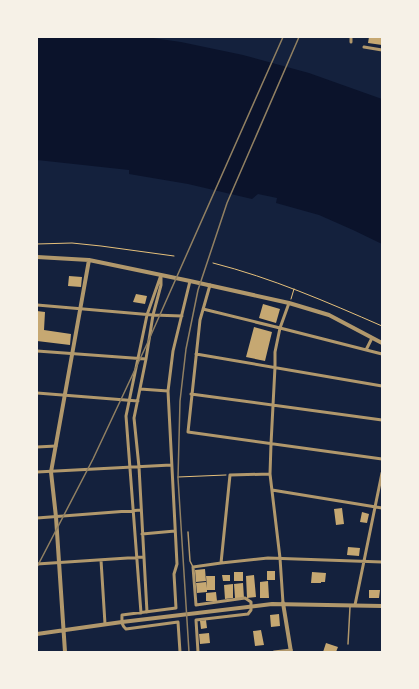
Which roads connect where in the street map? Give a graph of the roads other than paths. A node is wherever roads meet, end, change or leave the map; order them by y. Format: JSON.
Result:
{"nodes":[{"id":1,"x":352,"y":37,"type":"edge"},
{"id":2,"x":351,"y":42,"type":"dead end"},
{"id":3,"x":364,"y":47,"type":"dead end"},
{"id":4,"x":382,"y":50,"type":"edge"},
{"id":5,"x":37,"y":257,"type":"edge"},
{"id":6,"x":89,"y":260,"type":"junction"},
{"id":7,"x":161,"y":275,"type":"junction"},
{"id":8,"x":190,"y":280,"type":"junction"},
{"id":9,"x":210,"y":285,"type":"junction"},
{"id":10,"x":289,"y":303,"type":"junction"},
{"id":11,"x":37,"y":305,"type":"edge"},
{"id":12,"x":80,"y":309,"type":"junction"},
{"id":13,"x":203,"y":309,"type":"junction"},
{"id":14,"x":147,"y":314,"type":"junction"},
{"id":15,"x":153,"y":315,"type":"junction"},
{"id":16,"x":182,"y":316,"type":"junction"},
{"id":17,"x":280,"y":328,"type":"junction"},
{"id":18,"x":372,"y":338,"type":"junction"},
{"id":19,"x":382,"y":343,"type":"edge"},
{"id":20,"x":366,"y":350,"type":"junction"},
{"id":21,"x":37,"y":351,"type":"edge"},
{"id":22,"x":72,"y":354,"type":"junction"},
{"id":23,"x":196,"y":354,"type":"junction"},
{"id":24,"x":382,"y":354,"type":"edge"},
{"id":25,"x":146,"y":359,"type":"junction"},
{"id":26,"x":138,"y":360,"type":"junction"},
{"id":27,"x":275,"y":368,"type":"junction"},
{"id":28,"x":382,"y":386,"type":"edge"},
{"id":29,"x":140,"y":389,"type":"junction"},
{"id":30,"x":168,"y":391,"type":"junction"},
{"id":31,"x":37,"y":393,"type":"edge"},
{"id":32,"x":192,"y":394,"type":"junction"},
{"id":33,"x":64,"y":395,"type":"junction"},
{"id":34,"x":129,"y":401,"type":"junction"},
{"id":35,"x":138,"y":402,"type":"junction"},
{"id":36,"x":273,"y":405,"type":"junction"},
{"id":37,"x":382,"y":420,"type":"edge"},
{"id":38,"x":270,"y":444,"type":"junction"},
{"id":39,"x":56,"y":446,"type":"junction"},
{"id":40,"x":37,"y":447,"type":"edge"},
{"id":41,"x":382,"y":459,"type":"edge"},
{"id":42,"x":171,"y":464,"type":"junction"},
{"id":43,"x":129,"y":467,"type":"junction"},
{"id":44,"x":139,"y":467,"type":"junction"},
{"id":45,"x":37,"y":472,"type":"edge"},
{"id":46,"x":51,"y":472,"type":"junction"},
{"id":47,"x":382,"y":473,"type":"edge"},
{"id":48,"x":270,"y":474,"type":"junction"},
{"id":49,"x":272,"y":490,"type":"junction"},
{"id":50,"x":375,"y":508,"type":"junction"},
{"id":51,"x":382,"y":508,"type":"edge"},
{"id":52,"x":141,"y":510,"type":"junction"},
{"id":53,"x":132,"y":511,"type":"junction"},
{"id":54,"x":56,"y":517,"type":"junction"},
{"id":55,"x":37,"y":518,"type":"edge"},
{"id":56,"x":175,"y":531,"type":"junction"},
{"id":57,"x":188,"y":532,"type":"dead end"},
{"id":58,"x":142,"y":534,"type":"junction"},
{"id":59,"x":144,"y":556,"type":"junction"},
{"id":60,"x":136,"y":557,"type":"junction"},
{"id":61,"x":280,"y":558,"type":"junction"},
{"id":62,"x":101,"y":560,"type":"junction"},
{"id":63,"x":364,"y":560,"type":"junction"},
{"id":64,"x":382,"y":562,"type":"edge"},
{"id":65,"x":59,"y":563,"type":"junction"},
{"id":66,"x":37,"y":564,"type":"edge"},
{"id":67,"x":221,"y":564,"type":"junction"},
{"id":68,"x":193,"y":567,"type":"junction"},
{"id":69,"x":283,"y":603,"type":"junction"},
{"id":70,"x":353,"y":605,"type":"junction"},
{"id":71,"x":251,"y":606,"type":"junction"},
{"id":72,"x":382,"y":606,"type":"edge"},
{"id":73,"x":147,"y":612,"type":"junction"},
{"id":74,"x":141,"y":613,"type":"junction"},
{"id":75,"x":122,"y":622,"type":"junction"},
{"id":76,"x":105,"y":624,"type":"junction"},
{"id":77,"x":63,"y":630,"type":"junction"},
{"id":78,"x":37,"y":634,"type":"edge"},
{"id":79,"x":348,"y":644,"type":"dead end"},
{"id":80,"x":291,"y":651,"type":"edge"},
{"id":81,"x":65,"y":652,"type":"edge"},
{"id":82,"x":180,"y":652,"type":"edge"},
{"id":83,"x":198,"y":652,"type":"edge"},
{"id":84,"x":274,"y":652,"type":"edge"}],
"edges":[{"from":1,"to":2,"type":"street"},
{"from":3,"to":4,"type":"street"},
{"from":5,"to":6,"type":"street"},
{"from":6,"to":7,"type":"street"},
{"from":6,"to":12,"type":"street"},
{"from":7,"to":8,"type":"street"},
{"from":7,"to":14,"type":"street"},
{"from":7,"to":15,"type":"street"},
{"from":8,"to":9,"type":"street"},
{"from":8,"to":16,"type":"street"},
{"from":9,"to":10,"type":"street"},
{"from":9,"to":13,"type":"street"},
{"from":10,"to":17,"type":"street"},
{"from":10,"to":18,"type":"street"},
{"from":11,"to":12,"type":"street"},
{"from":12,"to":14,"type":"street"},
{"from":12,"to":22,"type":"street"},
{"from":13,"to":17,"type":"street"},
{"from":13,"to":23,"type":"street"},
{"from":14,"to":15,"type":"street"},
{"from":14,"to":26,"type":"street"},
{"from":15,"to":16,"type":"street"},
{"from":15,"to":25,"type":"street"},
{"from":16,"to":30,"type":"street"},
{"from":17,"to":20,"type":"street"},
{"from":17,"to":27,"type":"street"},
{"from":18,"to":19,"type":"street"},
{"from":18,"to":20,"type":"street"},
{"from":20,"to":24,"type":"street"},
{"from":21,"to":22,"type":"street"},
{"from":22,"to":26,"type":"street"},
{"from":22,"to":33,"type":"street"},
{"from":23,"to":27,"type":"street"},
{"from":23,"to":32,"type":"street"},
{"from":25,"to":26,"type":"street"},
{"from":25,"to":29,"type":"street"},
{"from":26,"to":34,"type":"street"},
{"from":27,"to":28,"type":"street"},
{"from":27,"to":36,"type":"street"},
{"from":29,"to":30,"type":"street"},
{"from":29,"to":35,"type":"street"},
{"from":30,"to":42,"type":"street"},
{"from":31,"to":33,"type":"street"},
{"from":32,"to":36,"type":"street"},
{"from":32,"to":38,"type":"street"},
{"from":33,"to":34,"type":"street"},
{"from":33,"to":39,"type":"street"},
{"from":34,"to":35,"type":"street"},
{"from":34,"to":43,"type":"street"},
{"from":35,"to":44,"type":"street"},
{"from":36,"to":37,"type":"street"},
{"from":36,"to":38,"type":"street"},
{"from":38,"to":41,"type":"street"},
{"from":38,"to":48,"type":"street"},
{"from":39,"to":40,"type":"street"},
{"from":39,"to":46,"type":"street"},
{"from":42,"to":44,"type":"street"},
{"from":42,"to":56,"type":"street"},
{"from":43,"to":44,"type":"street"},
{"from":43,"to":46,"type":"street"},
{"from":43,"to":53,"type":"street"},
{"from":44,"to":52,"type":"street"},
{"from":45,"to":46,"type":"street"},
{"from":46,"to":54,"type":"street"},
{"from":47,"to":50,"type":"street"},
{"from":48,"to":49,"type":"street"},
{"from":48,"to":67,"type":"street"},
{"from":49,"to":50,"type":"street"},
{"from":49,"to":61,"type":"street"},
{"from":50,"to":51,"type":"street"},
{"from":50,"to":63,"type":"street"},
{"from":52,"to":53,"type":"street"},
{"from":52,"to":58,"type":"street"},
{"from":53,"to":54,"type":"street"},
{"from":53,"to":60,"type":"street"},
{"from":54,"to":55,"type":"street"},
{"from":54,"to":65,"type":"street"},
{"from":56,"to":58,"type":"street"},
{"from":56,"to":73,"type":"street"},
{"from":57,"to":68,"type":"lane"},
{"from":58,"to":59,"type":"street"},
{"from":59,"to":60,"type":"street"},
{"from":59,"to":73,"type":"street"},
{"from":60,"to":62,"type":"street"},
{"from":60,"to":74,"type":"street"},
{"from":61,"to":63,"type":"street"},
{"from":61,"to":67,"type":"street"},
{"from":61,"to":69,"type":"street"},
{"from":62,"to":65,"type":"street"},
{"from":62,"to":76,"type":"street"},
{"from":63,"to":64,"type":"street"},
{"from":63,"to":70,"type":"street"},
{"from":65,"to":66,"type":"street"},
{"from":65,"to":77,"type":"street"},
{"from":67,"to":68,"type":"street"},
{"from":68,"to":71,"type":"street"},
{"from":69,"to":70,"type":"street"},
{"from":69,"to":71,"type":"street"},
{"from":69,"to":80,"type":"street"},
{"from":70,"to":72,"type":"street"},
{"from":70,"to":79,"type":"lane"},
{"from":71,"to":75,"type":"street"},
{"from":71,"to":83,"type":"street"},
{"from":73,"to":74,"type":"street"},
{"from":74,"to":75,"type":"street"},
{"from":75,"to":76,"type":"street"},
{"from":75,"to":82,"type":"street"},
{"from":76,"to":77,"type":"street"},
{"from":77,"to":78,"type":"street"},
{"from":77,"to":81,"type":"street"},
{"from":80,"to":84,"type":"street"}]}
